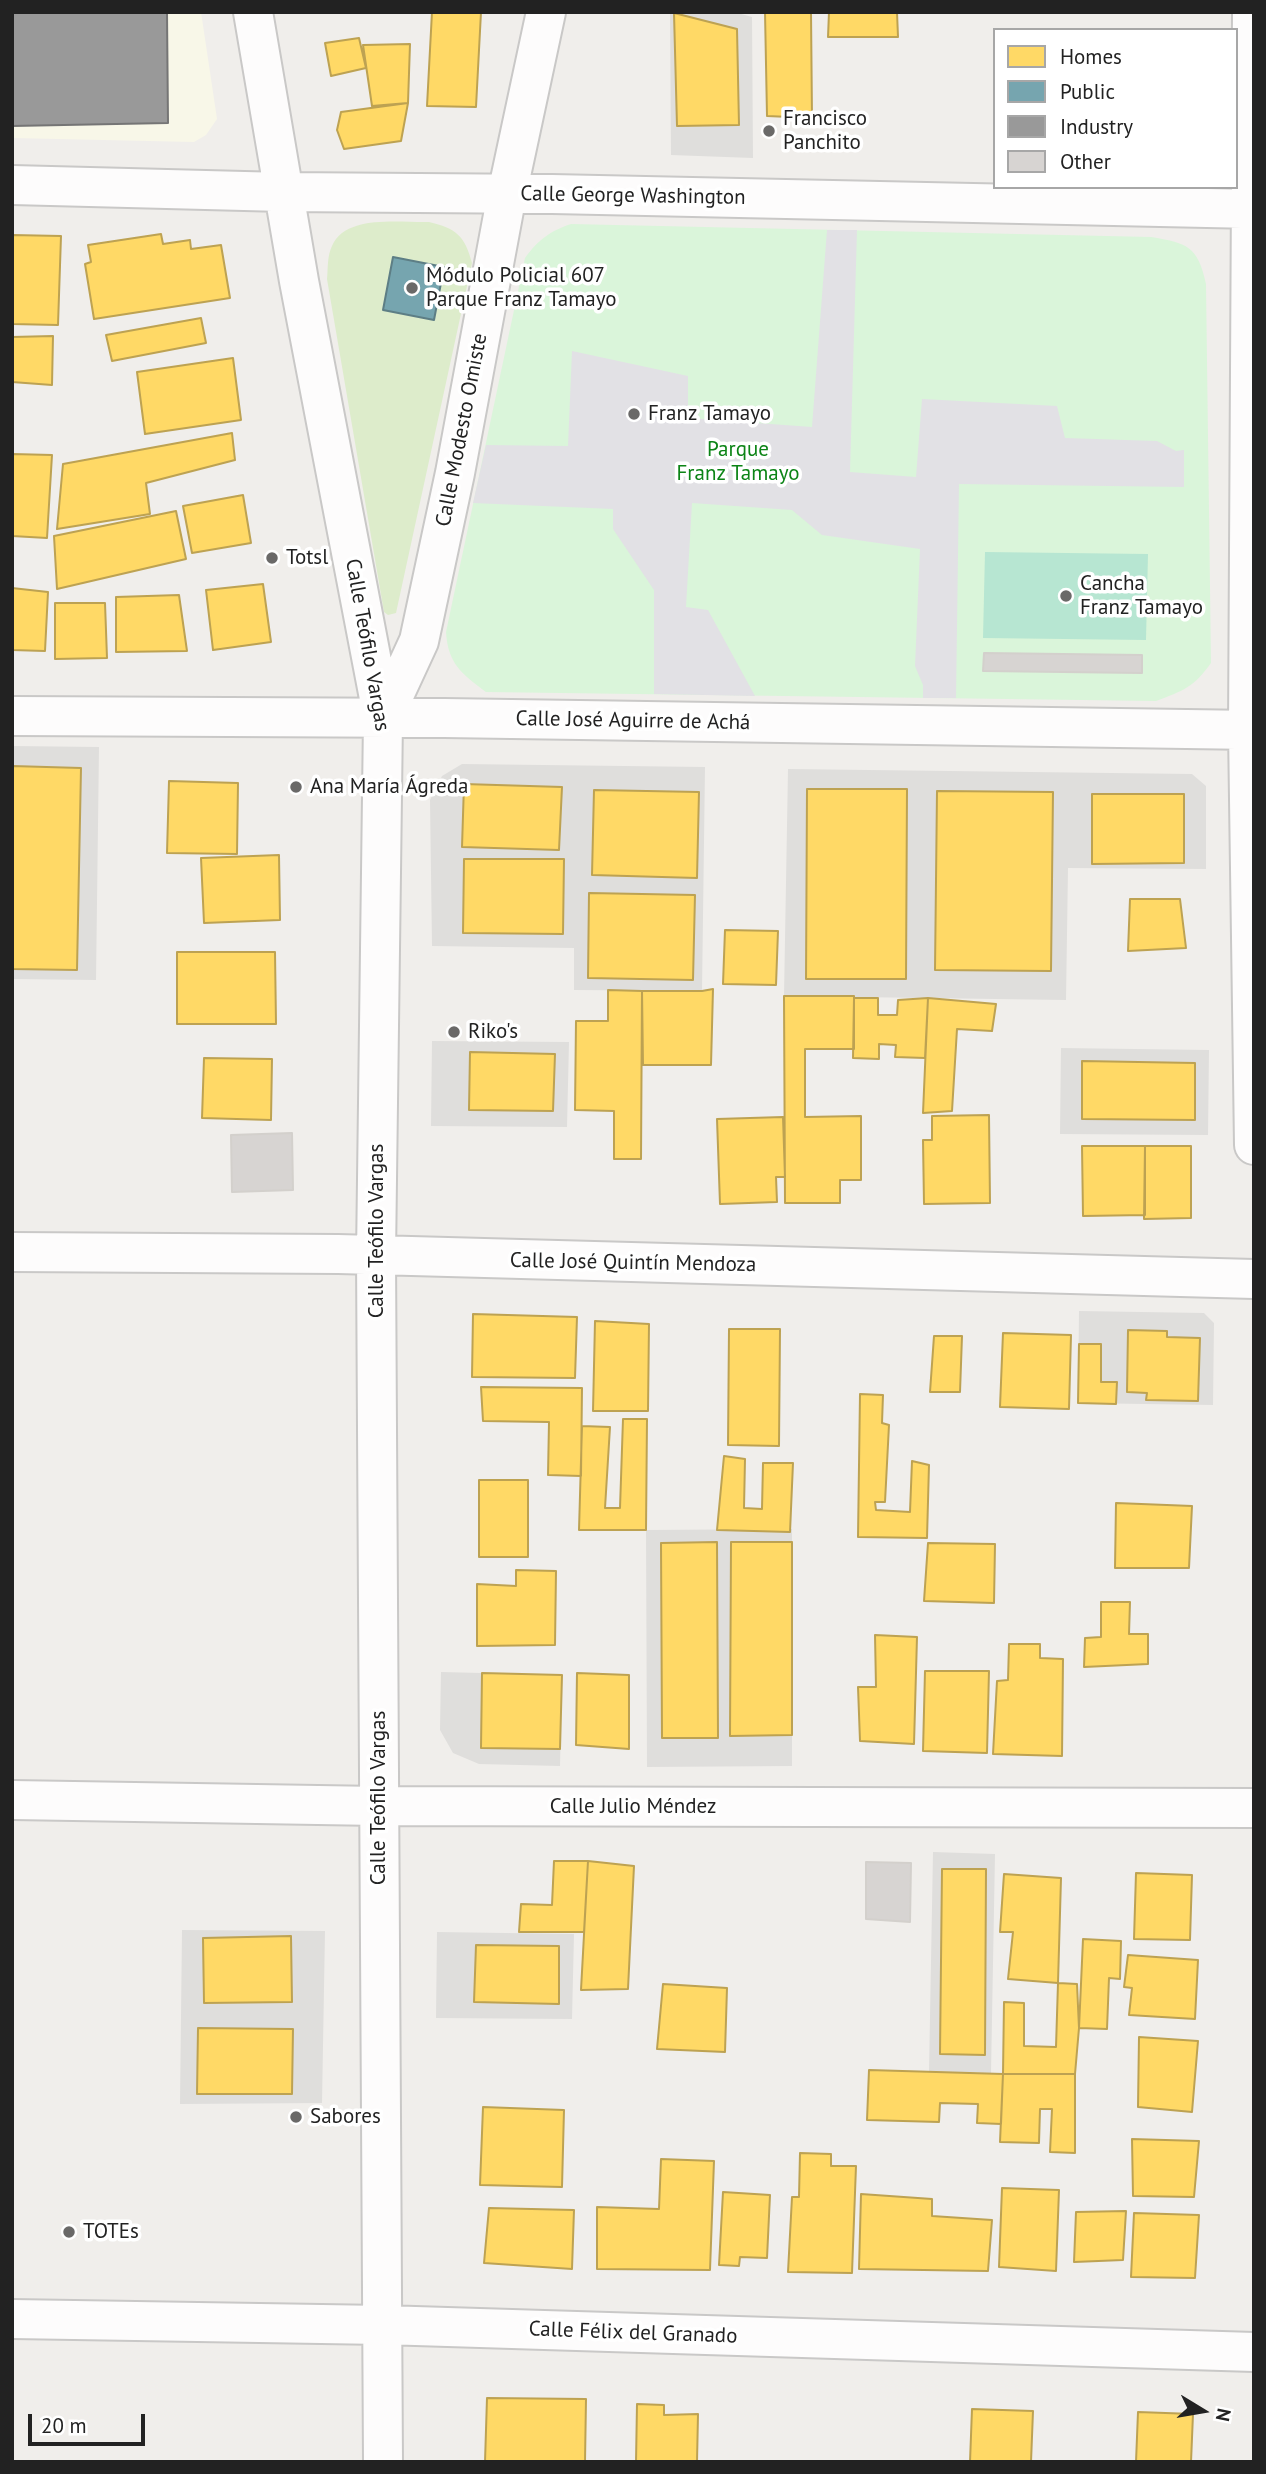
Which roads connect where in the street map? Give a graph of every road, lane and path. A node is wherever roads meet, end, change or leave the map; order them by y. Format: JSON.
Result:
{"nodes":[{"id":1,"x":253,"y":12,"type":"edge"},
{"id":2,"x":546,"y":12,"type":"edge"},
{"id":3,"x":1252,"y":12,"type":"edge"},
{"id":4,"x":12,"y":185,"type":"edge"},
{"id":5,"x":283,"y":192,"type":"junction"},
{"id":6,"x":507,"y":194,"type":"junction"},
{"id":7,"x":1252,"y":209,"type":"edge"},
{"id":8,"x":12,"y":716,"type":"edge"},
{"id":9,"x":383,"y":719,"type":"junction"},
{"id":10,"x":1251,"y":730,"type":"edge"},
{"id":11,"x":1254,"y":1146,"type":"edge"},
{"id":12,"x":12,"y":1252,"type":"edge"},
{"id":13,"x":376,"y":1256,"type":"junction"},
{"id":14,"x":1254,"y":1279,"type":"edge"},
{"id":15,"x":12,"y":1800,"type":"edge"},
{"id":16,"x":379,"y":1806,"type":"junction"},
{"id":17,"x":1254,"y":1808,"type":"edge"},
{"id":18,"x":12,"y":2319,"type":"edge"},
{"id":19,"x":383,"y":2325,"type":"junction"},
{"id":20,"x":1254,"y":2352,"type":"edge"},
{"id":21,"x":383,"y":2462,"type":"edge"}],
"edges":[{"from":1,"to":5,"type":"street","name":"Calle Teófilo Vargas"},
{"from":2,"to":6,"type":"street","name":"Calle Modesto Omiste"},
{"from":3,"to":7,"type":"street"},
{"from":4,"to":5,"type":"street","name":"Calle George Washington"},
{"from":5,"to":6,"type":"street","name":"Calle George Washington"},
{"from":5,"to":9,"type":"street","name":"Calle Teófilo Vargas"},
{"from":6,"to":7,"type":"street","name":"Calle George Washington"},
{"from":6,"to":9,"type":"street","name":"Calle Modesto Omiste"},
{"from":7,"to":10,"type":"street"},
{"from":8,"to":9,"type":"street","name":"Calle José Aguirre de Achá"},
{"from":9,"to":10,"type":"street","name":"Calle José Aguirre de Achá"},
{"from":9,"to":13,"type":"street","name":"Calle Teófilo Vargas"},
{"from":10,"to":11,"type":"street"},
{"from":12,"to":13,"type":"street","name":"Calle José Quintín Mendoza"},
{"from":13,"to":14,"type":"street","name":"Calle José Quintín Mendoza"},
{"from":13,"to":16,"type":"street","name":"Calle Teófilo Vargas"},
{"from":15,"to":16,"type":"street","name":"Calle Julio Méndez"},
{"from":16,"to":17,"type":"street","name":"Calle Julio Méndez"},
{"from":16,"to":19,"type":"street","name":"Calle Teófilo Vargas"},
{"from":18,"to":19,"type":"street","name":"Calle Félix del Granado"},
{"from":19,"to":20,"type":"street","name":"Calle Félix del Granado"},
{"from":19,"to":21,"type":"street","name":"Calle Teófilo Vargas"}]}
